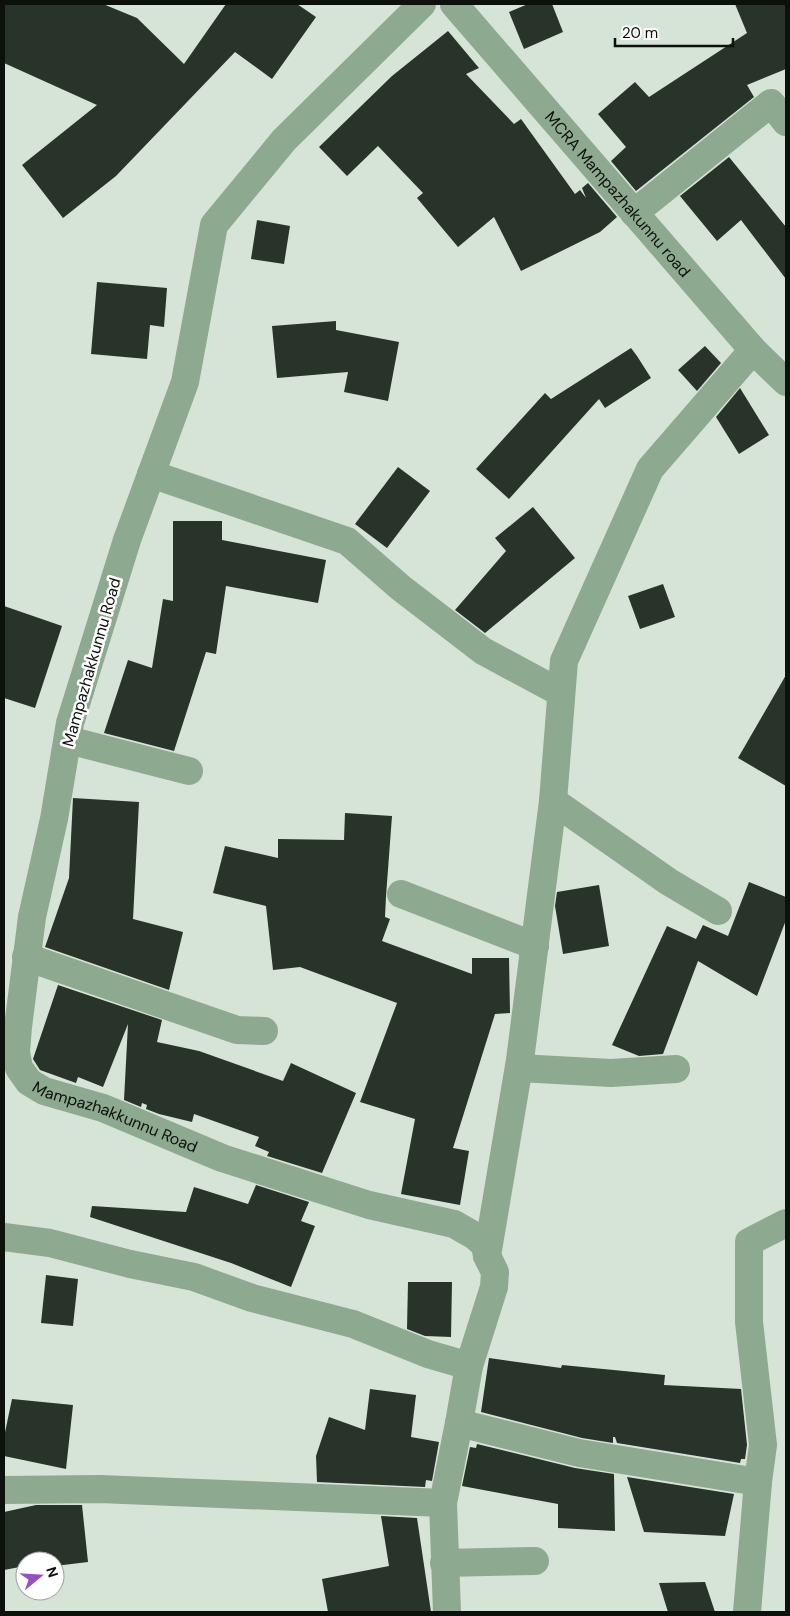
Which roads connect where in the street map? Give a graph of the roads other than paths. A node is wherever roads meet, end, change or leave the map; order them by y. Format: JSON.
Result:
{"nodes":[{"id":1,"x":422,"y":4,"type":"edge"},
{"id":2,"x":454,"y":4,"type":"edge"},
{"id":3,"x":786,"y":122,"type":"edge"},
{"id":4,"x":634,"y":213,"type":"junction"},
{"id":5,"x":753,"y":350,"type":"junction"},
{"id":6,"x":786,"y":382,"type":"edge"},
{"id":7,"x":151,"y":474,"type":"junction"},
{"id":8,"x":561,"y":693,"type":"junction"},
{"id":9,"x":68,"y":740,"type":"junction"},
{"id":10,"x":189,"y":771,"type":"dead end"},
{"id":11,"x":553,"y":801,"type":"junction"},
{"id":12,"x":401,"y":894,"type":"dead end"},
{"id":13,"x":718,"y":912,"type":"dead end"},
{"id":14,"x":535,"y":946,"type":"junction"},
{"id":15,"x":26,"y":957,"type":"junction"},
{"id":16,"x":264,"y":1030,"type":"dead end"},
{"id":17,"x":519,"y":1068,"type":"junction"},
{"id":18,"x":676,"y":1069,"type":"dead end"},
{"id":19,"x":786,"y":1223,"type":"edge"},
{"id":20,"x":4,"y":1237,"type":"edge"},
{"id":21,"x":487,"y":1256,"type":"junction"},
{"id":22,"x":469,"y":1366,"type":"junction"},
{"id":23,"x":459,"y":1423,"type":"junction"},
{"id":24,"x":758,"y":1482,"type":"junction"},
{"id":25,"x":4,"y":1490,"type":"edge"},
{"id":26,"x":443,"y":1503,"type":"junction"},
{"id":27,"x":535,"y":1561,"type":"dead end"},
{"id":28,"x":444,"y":1563,"type":"junction"},
{"id":29,"x":447,"y":1612,"type":"edge"},
{"id":30,"x":747,"y":1612,"type":"edge"}],
"edges":[{"from":1,"to":7,"type":"street","name":"Mampazhakkunnu Road"},
{"from":2,"to":4,"type":"street","name":"MCRA Mampazhakunnu road"},
{"from":3,"to":4,"type":"street"},
{"from":4,"to":5,"type":"street","name":"MCRA Mampazhakunnu road"},
{"from":5,"to":6,"type":"street","name":"MCRA Mampazhakunnu road"},
{"from":5,"to":8,"type":"street"},
{"from":7,"to":8,"type":"street"},
{"from":7,"to":9,"type":"street","name":"Mampazhakkunnu Road"},
{"from":8,"to":11,"type":"street"},
{"from":9,"to":10,"type":"street"},
{"from":9,"to":15,"type":"street","name":"Mampazhakkunnu Road"},
{"from":11,"to":13,"type":"street"},
{"from":11,"to":14,"type":"street"},
{"from":12,"to":14,"type":"street"},
{"from":14,"to":17,"type":"street"},
{"from":15,"to":16,"type":"street"},
{"from":15,"to":21,"type":"street","name":"Mampazhakkunnu Road"},
{"from":17,"to":18,"type":"street"},
{"from":17,"to":21,"type":"street"},
{"from":19,"to":24,"type":"street"},
{"from":20,"to":22,"type":"street"},
{"from":21,"to":22,"type":"street","name":"Mampazhakkunnu Road"},
{"from":22,"to":23,"type":"street","name":"Mampazhakkunnu Road"},
{"from":23,"to":24,"type":"street"},
{"from":23,"to":26,"type":"street","name":"Mampazhakkunnu Road"},
{"from":24,"to":30,"type":"street"},
{"from":25,"to":26,"type":"street"},
{"from":26,"to":28,"type":"street","name":"Mampazhakkunnu Road"},
{"from":27,"to":28,"type":"street"},
{"from":28,"to":29,"type":"street","name":"Mampazhakkunnu Road"}]}
